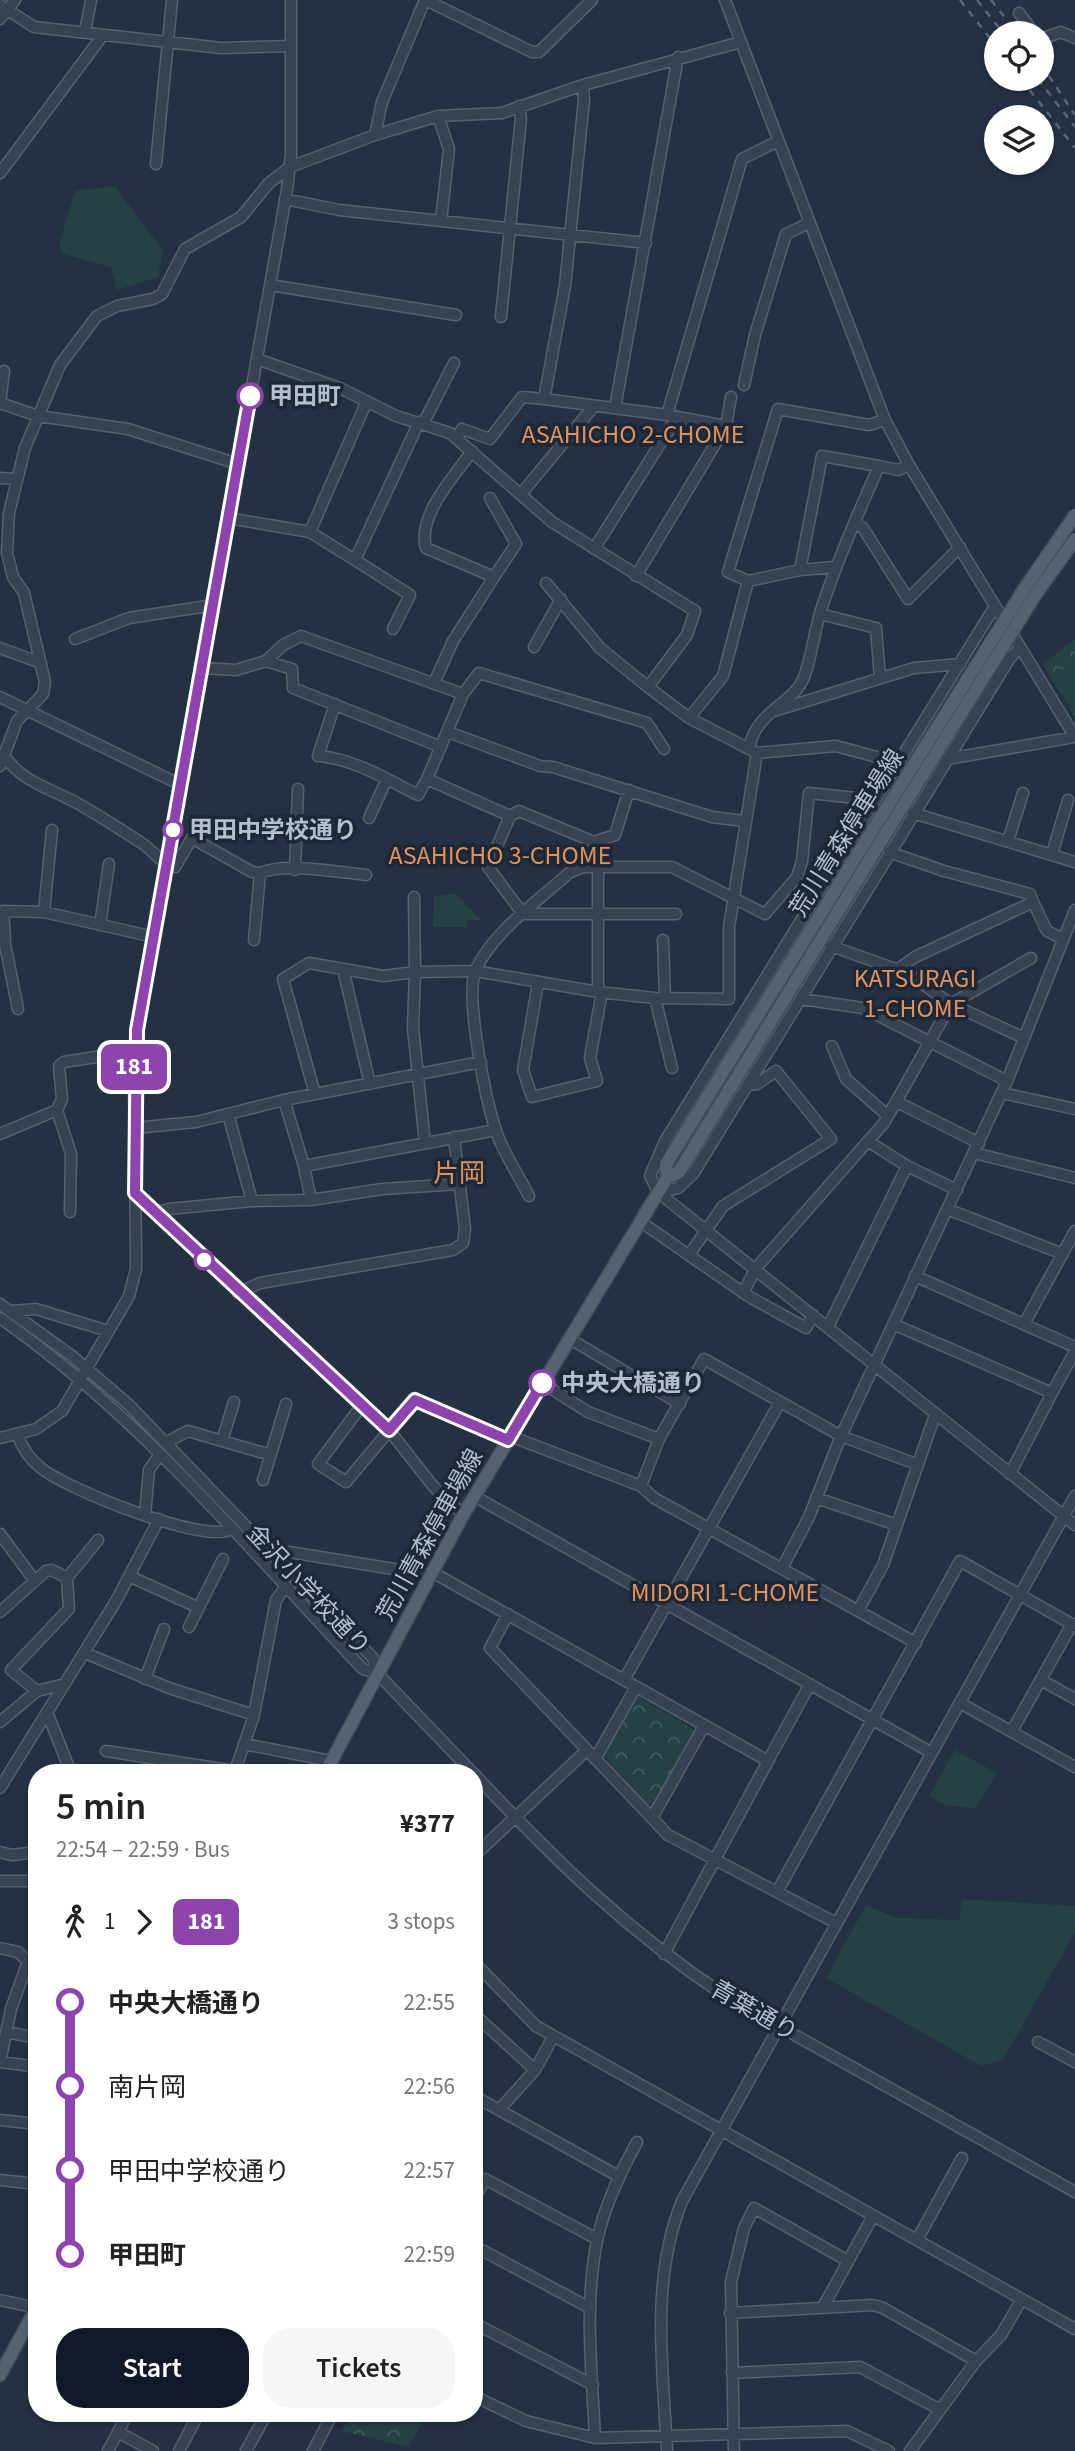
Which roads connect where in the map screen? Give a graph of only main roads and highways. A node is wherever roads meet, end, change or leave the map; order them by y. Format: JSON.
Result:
{"nodes":[{"id":1,"x":1075,"y":515,"type":"edge"},
{"id":2,"x":1075,"y":539,"type":"edge"},
{"id":3,"x":878,"y":846,"type":"junction"},
{"id":4,"x":330,"y":1764,"type":"edge"},
{"id":5,"x":28,"y":2324,"type":"edge"},
{"id":6,"x":0,"y":2375,"type":"edge"}],
"edges":[{"from":1,"to":3,"type":"main road","name":"荒川青森停車場線","bridge":true},
{"from":2,"to":3,"type":"main road","name":"荒川青森停車場線","bridge":true},
{"from":3,"to":4,"type":"main road","name":"荒川青森停車場線"},
{"from":5,"to":6,"type":"main road"}]}
